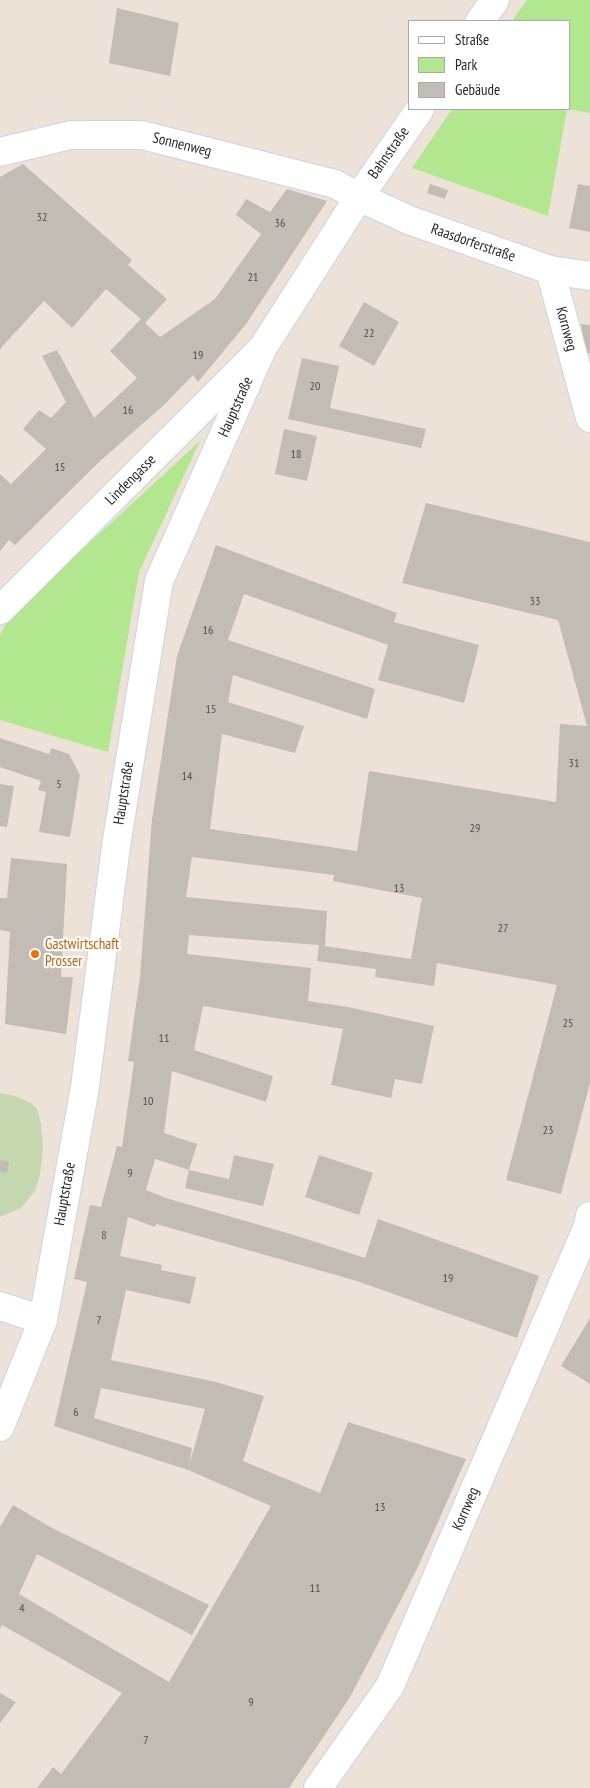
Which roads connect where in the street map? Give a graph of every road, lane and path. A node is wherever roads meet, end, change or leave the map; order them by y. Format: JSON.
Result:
{"nodes":[{"id":1,"x":495,"y":0,"type":"edge"},
{"id":2,"x":481,"y":20,"type":"edge"},
{"id":3,"x":419,"y":110,"type":"edge"},
{"id":4,"x":0,"y":152,"type":"edge"},
{"id":5,"x":359,"y":197,"type":"junction"},
{"id":6,"x":550,"y":270,"type":"junction"},
{"id":7,"x":590,"y":276,"type":"edge"},
{"id":8,"x":262,"y":349,"type":"junction"},
{"id":9,"x":590,"y":418,"type":"edge"},
{"id":10,"x":0,"y":610,"type":"edge"},
{"id":11,"x":590,"y":1216,"type":"edge"},
{"id":12,"x":0,"y":1306,"type":"edge"},
{"id":13,"x":42,"y":1320,"type":"junction"},
{"id":14,"x":0,"y":1427,"type":"edge"},
{"id":15,"x":318,"y":1788,"type":"edge"}],
"edges":[{"from":1,"to":2,"type":"street"},
{"from":3,"to":5,"type":"street","name":"Bahnstraße"},
{"from":4,"to":5,"type":"street","name":"Sonnenweg"},
{"from":5,"to":6,"type":"street","name":"Raasdorferstraße"},
{"from":5,"to":8,"type":"street","name":"Hauptstraße"},
{"from":6,"to":7,"type":"street","name":"Raasdorferstraße"},
{"from":6,"to":9,"type":"street","name":"Kornweg"},
{"from":8,"to":10,"type":"street","name":"Lindengasse"},
{"from":8,"to":13,"type":"street","name":"Hauptstraße"},
{"from":11,"to":15,"type":"street","name":"Kornweg"},
{"from":12,"to":13,"type":"street"},
{"from":13,"to":14,"type":"street","name":"Hauptstraße"}]}
